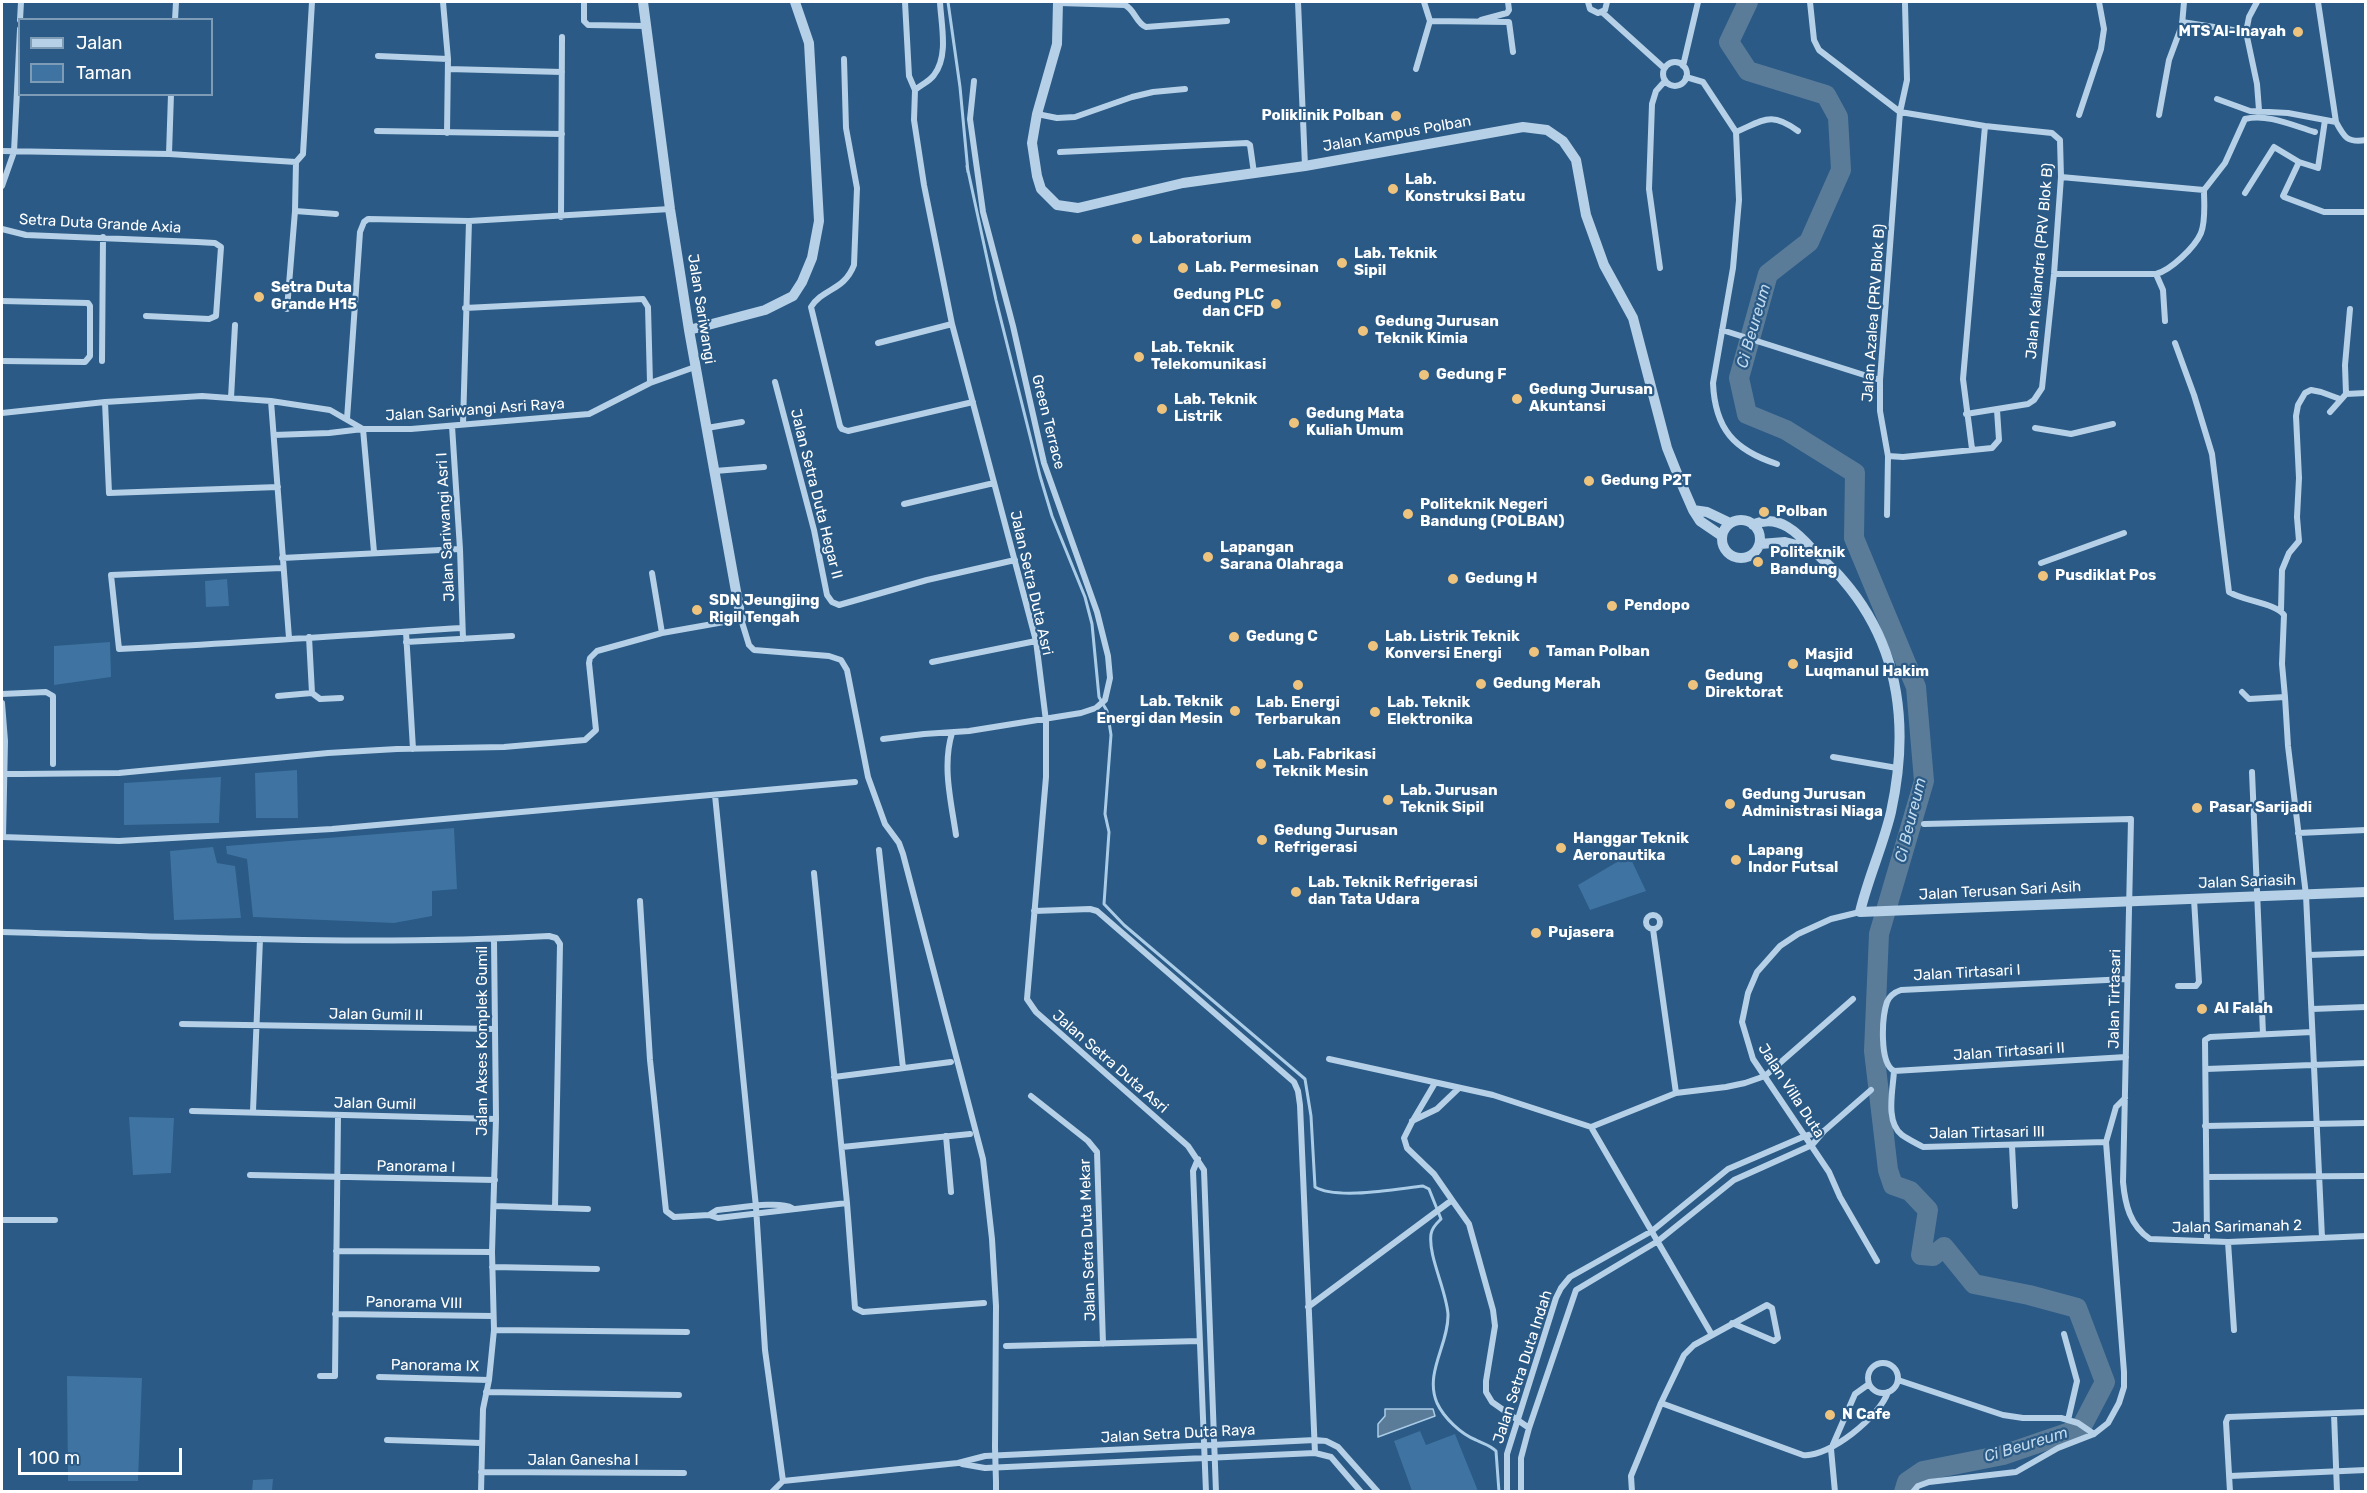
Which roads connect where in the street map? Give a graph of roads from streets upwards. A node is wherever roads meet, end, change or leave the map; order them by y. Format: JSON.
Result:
{"nodes":[{"id":1,"x":21,"y":2,"type":"edge"},
{"id":2,"x":176,"y":2,"type":"edge"},
{"id":3,"x":312,"y":2,"type":"edge"},
{"id":4,"x":443,"y":2,"type":"edge"},
{"id":5,"x":584,"y":2,"type":"edge"},
{"id":6,"x":643,"y":2,"type":"edge"},
{"id":7,"x":795,"y":2,"type":"edge"},
{"id":8,"x":905,"y":2,"type":"edge"},
{"id":9,"x":940,"y":2,"type":"edge"},
{"id":10,"x":1058,"y":2,"type":"edge"},
{"id":11,"x":1298,"y":2,"type":"edge"},
{"id":12,"x":1424,"y":2,"type":"edge"},
{"id":13,"x":1508,"y":2,"type":"edge"},
{"id":14,"x":1588,"y":2,"type":"edge"},
{"id":15,"x":1607,"y":2,"type":"edge"},
{"id":16,"x":1698,"y":2,"type":"edge"},
{"id":17,"x":1810,"y":2,"type":"edge"},
{"id":18,"x":2099,"y":2,"type":"edge"},
{"id":19,"x":2184,"y":2,"type":"edge"},
{"id":20,"x":2257,"y":2,"type":"edge"},
{"id":21,"x":2318,"y":2,"type":"edge"},
{"id":22,"x":1905,"y":4,"type":"dead end"},
{"id":23,"x":1602,"y":12,"type":"junction"},
{"id":24,"x":20,"y":18,"type":"edge"},
{"id":25,"x":175,"y":18,"type":"edge"},
{"id":26,"x":1481,"y":20,"type":"junction"},
{"id":27,"x":1227,"y":21,"type":"dead end"},
{"id":28,"x":1430,"y":21,"type":"junction"},
{"id":29,"x":2182,"y":22,"type":"junction"},
{"id":30,"x":646,"y":26,"type":"junction"},
{"id":31,"x":2246,"y":32,"type":"junction"},
{"id":32,"x":562,"y":37,"type":"dead end"},
{"id":33,"x":1513,"y":52,"type":"dead end"},
{"id":34,"x":378,"y":56,"type":"dead end"},
{"id":35,"x":448,"y":59,"type":"junction"},
{"id":36,"x":844,"y":59,"type":"dead end"},
{"id":37,"x":1683,"y":66,"type":"junction"},
{"id":38,"x":1664,"y":68,"type":"junction"},
{"id":39,"x":448,"y":69,"type":"junction"},
{"id":40,"x":1416,"y":69,"type":"dead end"},
{"id":41,"x":18,"y":70,"type":"edge"},
{"id":42,"x":562,"y":72,"type":"junction"},
{"id":43,"x":1686,"y":77,"type":"junction"},
{"id":44,"x":974,"y":81,"type":"dead end"},
{"id":45,"x":1665,"y":81,"type":"junction"},
{"id":46,"x":1185,"y":89,"type":"dead end"},
{"id":47,"x":915,"y":90,"type":"junction"},
{"id":48,"x":171,"y":96,"type":"edge"},
{"id":49,"x":2217,"y":99,"type":"dead end"},
{"id":50,"x":2259,"y":110,"type":"junction"},
{"id":51,"x":1900,"y":112,"type":"junction"},
{"id":52,"x":1037,"y":114,"type":"junction"},
{"id":53,"x":2079,"y":115,"type":"dead end"},
{"id":54,"x":2159,"y":115,"type":"dead end"},
{"id":55,"x":2325,"y":120,"type":"junction"},
{"id":56,"x":2336,"y":122,"type":"junction"},
{"id":57,"x":1985,"y":126,"type":"junction"},
{"id":58,"x":377,"y":130,"type":"dead end"},
{"id":59,"x":1798,"y":131,"type":"dead end"},
{"id":60,"x":1736,"y":132,"type":"junction"},
{"id":61,"x":2315,"y":132,"type":"dead end"},
{"id":62,"x":447,"y":133,"type":"junction"},
{"id":63,"x":562,"y":134,"type":"junction"},
{"id":64,"x":2366,"y":140,"type":"edge"},
{"id":65,"x":2,"y":151,"type":"edge"},
{"id":66,"x":14,"y":152,"type":"junction"},
{"id":67,"x":1060,"y":152,"type":"dead end"},
{"id":68,"x":169,"y":154,"type":"junction"},
{"id":69,"x":296,"y":162,"type":"junction"},
{"id":70,"x":2300,"y":162,"type":"junction"},
{"id":71,"x":1305,"y":166,"type":"junction"},
{"id":72,"x":1254,"y":173,"type":"junction"},
{"id":73,"x":2061,"y":177,"type":"junction"},
{"id":74,"x":2,"y":186,"type":"edge"},
{"id":75,"x":2204,"y":190,"type":"junction"},
{"id":76,"x":2245,"y":193,"type":"dead end"},
{"id":77,"x":670,"y":209,"type":"junction"},
{"id":78,"x":296,"y":211,"type":"junction"},
{"id":79,"x":2366,"y":212,"type":"edge"},
{"id":80,"x":336,"y":214,"type":"dead end"},
{"id":81,"x":561,"y":217,"type":"junction"},
{"id":82,"x":469,"y":221,"type":"junction"},
{"id":83,"x":2,"y":229,"type":"edge"},
{"id":84,"x":103,"y":237,"type":"junction"},
{"id":85,"x":1659,"y":268,"type":"dead end"},
{"id":86,"x":2054,"y":274,"type":"junction"},
{"id":87,"x":2156,"y":274,"type":"junction"},
{"id":88,"x":2,"y":301,"type":"edge"},
{"id":89,"x":465,"y":308,"type":"junction"},
{"id":90,"x":287,"y":309,"type":"dead end"},
{"id":91,"x":2350,"y":309,"type":"dead end"},
{"id":92,"x":146,"y":316,"type":"dead end"},
{"id":93,"x":2164,"y":321,"type":"dead end"},
{"id":94,"x":952,"y":324,"type":"junction"},
{"id":95,"x":235,"y":325,"type":"dead end"},
{"id":96,"x":689,"y":330,"type":"junction"},
{"id":97,"x":1722,"y":330,"type":"junction"},
{"id":98,"x":878,"y":343,"type":"dead end"},
{"id":99,"x":2175,"y":343,"type":"dead end"},
{"id":100,"x":2,"y":361,"type":"edge"},
{"id":101,"x":102,"y":361,"type":"dead end"},
{"id":102,"x":695,"y":367,"type":"junction"},
{"id":103,"x":1880,"y":380,"type":"junction"},
{"id":104,"x":775,"y":382,"type":"dead end"},
{"id":105,"x":651,"y":383,"type":"junction"},
{"id":106,"x":2366,"y":393,"type":"edge"},
{"id":107,"x":2346,"y":394,"type":"junction"},
{"id":108,"x":231,"y":398,"type":"junction"},
{"id":109,"x":2340,"y":399,"type":"junction"},
{"id":110,"x":271,"y":401,"type":"junction"},
{"id":111,"x":105,"y":402,"type":"junction"},
{"id":112,"x":973,"y":402,"type":"junction"},
{"id":113,"x":1997,"y":410,"type":"junction"},
{"id":114,"x":2330,"y":412,"type":"dead end"},
{"id":115,"x":2,"y":413,"type":"edge"},
{"id":116,"x":1966,"y":414,"type":"junction"},
{"id":117,"x":347,"y":419,"type":"junction"},
{"id":118,"x":742,"y":422,"type":"dead end"},
{"id":119,"x":463,"y":424,"type":"junction"},
{"id":120,"x":2113,"y":424,"type":"dead end"},
{"id":121,"x":452,"y":426,"type":"junction"},
{"id":122,"x":707,"y":428,"type":"junction"},
{"id":123,"x":2035,"y":428,"type":"dead end"},
{"id":124,"x":363,"y":429,"type":"junction"},
{"id":125,"x":274,"y":435,"type":"junction"},
{"id":126,"x":1972,"y":449,"type":"junction"},
{"id":127,"x":1888,"y":456,"type":"junction"},
{"id":128,"x":1777,"y":464,"type":"dead end"},
{"id":129,"x":764,"y":467,"type":"dead end"},
{"id":130,"x":715,"y":471,"type":"junction"},
{"id":131,"x":994,"y":483,"type":"junction"},
{"id":132,"x":278,"y":487,"type":"junction"},
{"id":133,"x":904,"y":504,"type":"dead end"},
{"id":134,"x":1693,"y":510,"type":"junction"},
{"id":135,"x":1887,"y":515,"type":"dead end"},
{"id":136,"x":1731,"y":523,"type":"junction"},
{"id":137,"x":1754,"y":525,"type":"junction"},
{"id":138,"x":2124,"y":533,"type":"dead end"},
{"id":139,"x":1722,"y":536,"type":"junction"},
{"id":140,"x":1760,"y":544,"type":"junction"},
{"id":141,"x":460,"y":549,"type":"junction"},
{"id":142,"x":1812,"y":549,"type":"junction"},
{"id":143,"x":374,"y":552,"type":"junction"},
{"id":144,"x":282,"y":558,"type":"junction"},
{"id":145,"x":1016,"y":560,"type":"junction"},
{"id":146,"x":2041,"y":563,"type":"dead end"},
{"id":147,"x":282,"y":568,"type":"junction"},
{"id":148,"x":652,"y":573,"type":"dead end"},
{"id":149,"x":2280,"y":610,"type":"junction"},
{"id":150,"x":741,"y":619,"type":"junction"},
{"id":151,"x":462,"y":628,"type":"junction"},
{"id":152,"x":406,"y":632,"type":"junction"},
{"id":153,"x":662,"y":633,"type":"junction"},
{"id":154,"x":512,"y":636,"type":"dead end"},
{"id":155,"x":309,"y":637,"type":"junction"},
{"id":156,"x":289,"y":638,"type":"junction"},
{"id":157,"x":462,"y":639,"type":"junction"},
{"id":158,"x":1036,"y":641,"type":"junction"},
{"id":159,"x":406,"y":642,"type":"junction"},
{"id":160,"x":932,"y":662,"type":"dead end"},
{"id":161,"x":2242,"y":692,"type":"dead end"},
{"id":162,"x":312,"y":693,"type":"junction"},
{"id":163,"x":2,"y":694,"type":"edge"},
{"id":164,"x":278,"y":696,"type":"dead end"},
{"id":165,"x":2285,"y":697,"type":"junction"},
{"id":166,"x":341,"y":698,"type":"dead end"},
{"id":167,"x":2,"y":703,"type":"edge"},
{"id":168,"x":1046,"y":721,"type":"junction"},
{"id":169,"x":952,"y":733,"type":"junction"},
{"id":170,"x":883,"y":739,"type":"dead end"},
{"id":171,"x":3,"y":741,"type":"edge"},
{"id":172,"x":413,"y":749,"type":"junction"},
{"id":173,"x":1833,"y":757,"type":"dead end"},
{"id":174,"x":54,"y":764,"type":"dead end"},
{"id":175,"x":1897,"y":768,"type":"junction"},
{"id":176,"x":2252,"y":772,"type":"dead end"},
{"id":177,"x":2,"y":774,"type":"edge"},
{"id":178,"x":855,"y":782,"type":"dead end"},
{"id":179,"x":715,"y":795,"type":"junction"},
{"id":180,"x":1924,"y":824,"type":"dead end"},
{"id":181,"x":2366,"y":830,"type":"edge"},
{"id":182,"x":2298,"y":833,"type":"junction"},
{"id":183,"x":956,"y":835,"type":"dead end"},
{"id":184,"x":2,"y":837,"type":"edge"},
{"id":185,"x":879,"y":850,"type":"dead end"},
{"id":186,"x":813,"y":873,"type":"dead end"},
{"id":187,"x":2366,"y":892,"type":"edge"},
{"id":188,"x":2306,"y":894,"type":"junction"},
{"id":189,"x":2256,"y":897,"type":"junction"},
{"id":190,"x":2194,"y":899,"type":"junction"},
{"id":191,"x":2129,"y":900,"type":"junction"},
{"id":192,"x":640,"y":901,"type":"dead end"},
{"id":193,"x":1034,"y":910,"type":"junction"},
{"id":194,"x":1860,"y":912,"type":"junction"},
{"id":195,"x":1653,"y":929,"type":"dead end"},
{"id":196,"x":2,"y":932,"type":"edge"},
{"id":197,"x":260,"y":939,"type":"junction"},
{"id":198,"x":494,"y":939,"type":"junction"},
{"id":199,"x":2366,"y":953,"type":"edge"},
{"id":200,"x":2309,"y":955,"type":"junction"},
{"id":201,"x":2127,"y":979,"type":"junction"},
{"id":202,"x":2178,"y":986,"type":"dead end"},
{"id":203,"x":1853,"y":999,"type":"dead end"},
{"id":204,"x":2366,"y":1007,"type":"edge"},
{"id":205,"x":2312,"y":1009,"type":"junction"},
{"id":206,"x":182,"y":1024,"type":"dead end"},
{"id":207,"x":257,"y":1026,"type":"junction"},
{"id":208,"x":495,"y":1029,"type":"junction"},
{"id":209,"x":2312,"y":1032,"type":"junction"},
{"id":210,"x":2263,"y":1034,"type":"junction"},
{"id":211,"x":2126,"y":1057,"type":"junction"},
{"id":212,"x":1329,"y":1059,"type":"dead end"},
{"id":213,"x":951,"y":1062,"type":"dead end"},
{"id":214,"x":2366,"y":1063,"type":"edge"},
{"id":215,"x":2314,"y":1065,"type":"junction"},
{"id":216,"x":903,"y":1068,"type":"junction"},
{"id":217,"x":2206,"y":1069,"type":"junction"},
{"id":218,"x":1894,"y":1071,"type":"junction"},
{"id":219,"x":1765,"y":1076,"type":"junction"},
{"id":220,"x":834,"y":1077,"type":"junction"},
{"id":221,"x":1435,"y":1083,"type":"junction"},
{"id":222,"x":1459,"y":1089,"type":"junction"},
{"id":223,"x":1871,"y":1090,"type":"dead end"},
{"id":224,"x":1676,"y":1093,"type":"junction"},
{"id":225,"x":1031,"y":1096,"type":"dead end"},
{"id":226,"x":2125,"y":1098,"type":"junction"},
{"id":227,"x":192,"y":1111,"type":"dead end"},
{"id":228,"x":253,"y":1111,"type":"junction"},
{"id":229,"x":338,"y":1116,"type":"junction"},
{"id":230,"x":496,"y":1119,"type":"junction"},
{"id":231,"x":1412,"y":1122,"type":"junction"},
{"id":232,"x":2366,"y":1123,"type":"edge"},
{"id":233,"x":2316,"y":1124,"type":"junction"},
{"id":234,"x":2205,"y":1126,"type":"junction"},
{"id":235,"x":1591,"y":1128,"type":"junction"},
{"id":236,"x":1824,"y":1131,"type":"junction"},
{"id":237,"x":970,"y":1134,"type":"dead end"},
{"id":238,"x":946,"y":1136,"type":"junction"},
{"id":239,"x":1805,"y":1136,"type":"junction"},
{"id":240,"x":2106,"y":1142,"type":"junction"},
{"id":241,"x":1812,"y":1145,"type":"junction"},
{"id":242,"x":2012,"y":1146,"type":"junction"},
{"id":243,"x":842,"y":1147,"type":"junction"},
{"id":244,"x":1198,"y":1160,"type":"junction"},
{"id":245,"x":250,"y":1175,"type":"dead end"},
{"id":246,"x":2366,"y":1176,"type":"edge"},
{"id":247,"x":337,"y":1177,"type":"junction"},
{"id":248,"x":2207,"y":1177,"type":"junction"},
{"id":249,"x":2319,"y":1177,"type":"junction"},
{"id":250,"x":495,"y":1180,"type":"junction"},
{"id":251,"x":951,"y":1192,"type":"dead end"},
{"id":252,"x":1452,"y":1200,"type":"junction"},
{"id":253,"x":847,"y":1203,"type":"junction"},
{"id":254,"x":495,"y":1206,"type":"junction"},
{"id":255,"x":2015,"y":1206,"type":"dead end"},
{"id":256,"x":756,"y":1207,"type":"junction"},
{"id":257,"x":555,"y":1208,"type":"junction"},
{"id":258,"x":792,"y":1208,"type":"junction"},
{"id":259,"x":588,"y":1209,"type":"dead end"},
{"id":260,"x":709,"y":1215,"type":"junction"},
{"id":261,"x":756,"y":1215,"type":"junction"},
{"id":262,"x":2,"y":1220,"type":"edge"},
{"id":263,"x":55,"y":1220,"type":"dead end"},
{"id":264,"x":1652,"y":1231,"type":"junction"},
{"id":265,"x":2366,"y":1236,"type":"edge"},
{"id":266,"x":2322,"y":1238,"type":"junction"},
{"id":267,"x":1195,"y":1240,"type":"junction"},
{"id":268,"x":1206,"y":1241,"type":"junction"},
{"id":269,"x":1658,"y":1241,"type":"junction"},
{"id":270,"x":2207,"y":1241,"type":"junction"},
{"id":271,"x":2228,"y":1242,"type":"junction"},
{"id":272,"x":336,"y":1251,"type":"junction"},
{"id":273,"x":492,"y":1252,"type":"junction"},
{"id":274,"x":1877,"y":1261,"type":"dead end"},
{"id":275,"x":492,"y":1267,"type":"junction"},
{"id":276,"x":597,"y":1269,"type":"dead end"},
{"id":277,"x":984,"y":1303,"type":"dead end"},
{"id":278,"x":1308,"y":1307,"type":"junction"},
{"id":279,"x":1211,"y":1309,"type":"junction"},
{"id":280,"x":1200,"y":1311,"type":"junction"},
{"id":281,"x":335,"y":1314,"type":"junction"},
{"id":282,"x":493,"y":1316,"type":"junction"},
{"id":283,"x":1732,"y":1323,"type":"junction"},
{"id":284,"x":494,"y":1330,"type":"junction"},
{"id":285,"x":2234,"y":1330,"type":"dead end"},
{"id":286,"x":687,"y":1332,"type":"dead end"},
{"id":287,"x":2064,"y":1334,"type":"dead end"},
{"id":288,"x":1712,"y":1335,"type":"junction"},
{"id":289,"x":1199,"y":1341,"type":"junction"},
{"id":290,"x":1103,"y":1344,"type":"junction"},
{"id":291,"x":1006,"y":1346,"type":"dead end"},
{"id":292,"x":1212,"y":1372,"type":"junction"},
{"id":293,"x":1202,"y":1374,"type":"junction"},
{"id":294,"x":320,"y":1376,"type":"dead end"},
{"id":295,"x":380,"y":1377,"type":"dead end"},
{"id":296,"x":489,"y":1380,"type":"junction"},
{"id":297,"x":1898,"y":1380,"type":"junction"},
{"id":298,"x":1869,"y":1384,"type":"junction"},
{"id":299,"x":486,"y":1392,"type":"junction"},
{"id":300,"x":1888,"y":1392,"type":"junction"},
{"id":301,"x":679,"y":1395,"type":"dead end"},
{"id":302,"x":1661,"y":1403,"type":"junction"},
{"id":303,"x":2366,"y":1412,"type":"edge"},
{"id":304,"x":2334,"y":1414,"type":"junction"},
{"id":305,"x":2068,"y":1420,"type":"junction"},
{"id":306,"x":1517,"y":1421,"type":"junction"},
{"id":307,"x":1529,"y":1428,"type":"junction"},
{"id":308,"x":2094,"y":1434,"type":"junction"},
{"id":309,"x":387,"y":1440,"type":"dead end"},
{"id":310,"x":1315,"y":1440,"type":"junction"},
{"id":311,"x":481,"y":1443,"type":"junction"},
{"id":312,"x":1205,"y":1445,"type":"junction"},
{"id":313,"x":1215,"y":1445,"type":"junction"},
{"id":314,"x":1831,"y":1449,"type":"junction"},
{"id":315,"x":1315,"y":1453,"type":"junction"},
{"id":316,"x":1022,"y":1454,"type":"junction"},
{"id":317,"x":1205,"y":1458,"type":"junction"},
{"id":318,"x":1215,"y":1458,"type":"junction"},
{"id":319,"x":958,"y":1463,"type":"junction"},
{"id":320,"x":1022,"y":1467,"type":"junction"},
{"id":321,"x":2366,"y":1470,"type":"edge"},
{"id":322,"x":481,"y":1472,"type":"junction"},
{"id":323,"x":2336,"y":1472,"type":"junction"},
{"id":324,"x":684,"y":1473,"type":"dead end"},
{"id":325,"x":2230,"y":1476,"type":"junction"},
{"id":326,"x":783,"y":1481,"type":"junction"},
{"id":327,"x":481,"y":1491,"type":"edge"},
{"id":328,"x":772,"y":1491,"type":"edge"},
{"id":329,"x":996,"y":1491,"type":"edge"},
{"id":330,"x":1206,"y":1491,"type":"edge"},
{"id":331,"x":1216,"y":1491,"type":"edge"},
{"id":332,"x":1361,"y":1491,"type":"edge"},
{"id":333,"x":1378,"y":1491,"type":"edge"},
{"id":334,"x":1507,"y":1491,"type":"edge"},
{"id":335,"x":1521,"y":1491,"type":"edge"},
{"id":336,"x":1632,"y":1491,"type":"edge"},
{"id":337,"x":1835,"y":1491,"type":"edge"},
{"id":338,"x":1913,"y":1491,"type":"edge"},
{"id":339,"x":2230,"y":1491,"type":"edge"},
{"id":340,"x":2337,"y":1491,"type":"edge"}],
"edges":[{"from":1,"to":24,"type":"street"},
{"from":2,"to":25,"type":"street"},
{"from":3,"to":69,"type":"street"},
{"from":4,"to":35,"type":"street"},
{"from":5,"to":30,"type":"street"},
{"from":6,"to":30,"type":"street","name":"Jalan Sariwangi"},
{"from":7,"to":96,"type":"street"},
{"from":8,"to":47,"type":"street","name":"Jalan Setra Duta Asri"},
{"from":9,"to":47,"type":"street"},
{"from":10,"to":27,"type":"street"},
{"from":10,"to":52,"type":"street","name":"Jalan Kampus Polban"},
{"from":11,"to":71,"type":"street"},
{"from":12,"to":28,"type":"street"},
{"from":13,"to":26,"type":"street"},
{"from":14,"to":23,"type":"street"},
{"from":15,"to":23,"type":"street"},
{"from":16,"to":37,"type":"street"},
{"from":17,"to":51,"type":"street"},
{"from":18,"to":53,"type":"street"},
{"from":19,"to":29,"type":"street"},
{"from":20,"to":31,"type":"street"},
{"from":21,"to":56,"type":"street"},
{"from":22,"to":51,"type":"street","name":"Jalan Azalea (PRV Blok B)"},
{"from":23,"to":38,"type":"street"},
{"from":26,"to":28,"type":"street"},
{"from":26,"to":33,"type":"street"},
{"from":28,"to":40,"type":"street"},
{"from":29,"to":31,"type":"street"},
{"from":29,"to":54,"type":"street"},
{"from":30,"to":77,"type":"street","name":"Jalan Sariwangi"},
{"from":31,"to":50,"type":"street"},
{"from":32,"to":42,"type":"street"},
{"from":34,"to":35,"type":"street"},
{"from":35,"to":39,"type":"street"},
{"from":36,"to":112,"type":"street"},
{"from":37,"to":38,"type":"street"},
{"from":37,"to":43,"type":"street"},
{"from":38,"to":45,"type":"street"},
{"from":39,"to":42,"type":"street"},
{"from":39,"to":62,"type":"street"},
{"from":41,"to":66,"type":"street"},
{"from":42,"to":63,"type":"street"},
{"from":43,"to":45,"type":"street"},
{"from":43,"to":60,"type":"street"},
{"from":44,"to":168,"type":"street","name":"Green Terrace"},
{"from":45,"to":85,"type":"street"},
{"from":46,"to":52,"type":"street"},
{"from":47,"to":94,"type":"street","name":"Jalan Setra Duta Asri"},
{"from":48,"to":68,"type":"street"},
{"from":49,"to":50,"type":"street"},
{"from":50,"to":55,"type":"street"},
{"from":51,"to":57,"type":"street","name":"Jalan Kaliandra (PRV Blok B)"},
{"from":51,"to":103,"type":"street","name":"Jalan Azalea (PRV Blok B)"},
{"from":52,"to":72,"type":"street","name":"Jalan Kampus Polban"},
{"from":55,"to":56,"type":"street"},
{"from":55,"to":70,"type":"street"},
{"from":56,"to":64,"type":"street"},
{"from":57,"to":73,"type":"street","name":"Jalan Kaliandra (PRV Blok B)"},
{"from":57,"to":116,"type":"street"},
{"from":58,"to":62,"type":"street"},
{"from":59,"to":60,"type":"street"},
{"from":60,"to":97,"type":"street"},
{"from":61,"to":75,"type":"street"},
{"from":62,"to":63,"type":"street"},
{"from":63,"to":81,"type":"street"},
{"from":65,"to":66,"type":"street"},
{"from":66,"to":68,"type":"street"},
{"from":66,"to":74,"type":"street"},
{"from":67,"to":72,"type":"street"},
{"from":68,"to":69,"type":"street"},
{"from":69,"to":78,"type":"street"},
{"from":70,"to":76,"type":"street"},
{"from":70,"to":79,"type":"street"},
{"from":71,"to":72,"type":"street","name":"Jalan Kampus Polban"},
{"from":71,"to":134,"type":"street","name":"Jalan Kampus Polban"},
{"from":73,"to":75,"type":"street"},
{"from":73,"to":86,"type":"street","name":"Jalan Kaliandra (PRV Blok B)"},
{"from":75,"to":87,"type":"street"},
{"from":77,"to":81,"type":"street"},
{"from":77,"to":96,"type":"street","name":"Jalan Sariwangi"},
{"from":78,"to":80,"type":"street"},
{"from":78,"to":90,"type":"street"},
{"from":81,"to":82,"type":"street"},
{"from":82,"to":89,"type":"street"},
{"from":82,"to":117,"type":"street"},
{"from":83,"to":84,"type":"street","name":"Setra Duta Grande Axia"},
{"from":84,"to":92,"type":"street","name":"Setra Duta Grande Axia"},
{"from":84,"to":101,"type":"street"},
{"from":86,"to":87,"type":"street"},
{"from":86,"to":113,"type":"street","name":"Jalan Kaliandra (PRV Blok B)"},
{"from":87,"to":93,"type":"street"},
{"from":88,"to":100,"type":"street"},
{"from":89,"to":105,"type":"street"},
{"from":89,"to":119,"type":"street"},
{"from":91,"to":107,"type":"street"},
{"from":94,"to":98,"type":"street"},
{"from":94,"to":112,"type":"street","name":"Jalan Setra Duta Asri"},
{"from":95,"to":108,"type":"street"},
{"from":96,"to":102,"type":"street","name":"Jalan Sariwangi"},
{"from":97,"to":103,"type":"street"},
{"from":97,"to":128,"type":"street"},
{"from":99,"to":149,"type":"street"},
{"from":102,"to":105,"type":"street","name":"Jalan Sariwangi Asri Raya"},
{"from":102,"to":122,"type":"street","name":"Jalan Sariwangi"},
{"from":103,"to":127,"type":"street","name":"Jalan Azalea (PRV Blok B)"},
{"from":104,"to":145,"type":"street","name":"Jalan Setra Duta Hegar II"},
{"from":105,"to":119,"type":"street","name":"Jalan Sariwangi Asri Raya"},
{"from":106,"to":107,"type":"street"},
{"from":107,"to":109,"type":"street"},
{"from":108,"to":110,"type":"street"},
{"from":108,"to":111,"type":"street"},
{"from":109,"to":114,"type":"street"},
{"from":109,"to":149,"type":"street"},
{"from":110,"to":117,"type":"street"},
{"from":110,"to":125,"type":"street"},
{"from":111,"to":115,"type":"street"},
{"from":111,"to":132,"type":"street"},
{"from":112,"to":131,"type":"street","name":"Jalan Setra Duta Asri"},
{"from":113,"to":116,"type":"street","name":"Jalan Kaliandra (PRV Blok B)"},
{"from":113,"to":126,"type":"street"},
{"from":116,"to":126,"type":"street"},
{"from":117,"to":124,"type":"street"},
{"from":118,"to":122,"type":"street"},
{"from":119,"to":121,"type":"street","name":"Jalan Sariwangi Asri Raya"},
{"from":120,"to":123,"type":"street"},
{"from":121,"to":124,"type":"street","name":"Jalan Sariwangi Asri Raya"},
{"from":121,"to":141,"type":"street","name":"Jalan Sariwangi Asri I"},
{"from":122,"to":130,"type":"street","name":"Jalan Sariwangi"},
{"from":124,"to":125,"type":"street","name":"Jalan Sariwangi Asri Raya"},
{"from":124,"to":143,"type":"street"},
{"from":125,"to":132,"type":"street"},
{"from":126,"to":127,"type":"street"},
{"from":127,"to":135,"type":"street","name":"Jalan Azalea (PRV Blok B)"},
{"from":129,"to":130,"type":"street"},
{"from":130,"to":150,"type":"street","name":"Jalan Sariwangi"},
{"from":131,"to":133,"type":"street"},
{"from":131,"to":145,"type":"street","name":"Jalan Setra Duta Asri"},
{"from":132,"to":144,"type":"street"},
{"from":134,"to":136,"type":"street"},
{"from":134,"to":139,"type":"street","name":"Jalan Kampus Polban"},
{"from":136,"to":137,"type":"street"},
{"from":136,"to":139,"type":"street"},
{"from":137,"to":140,"type":"street"},
{"from":137,"to":142,"type":"street"},
{"from":138,"to":146,"type":"street"},
{"from":139,"to":140,"type":"street"},
{"from":140,"to":142,"type":"street"},
{"from":141,"to":143,"type":"street"},
{"from":141,"to":151,"type":"street","name":"Jalan Sariwangi Asri I"},
{"from":142,"to":175,"type":"street"},
{"from":143,"to":144,"type":"street"},
{"from":144,"to":147,"type":"street"},
{"from":145,"to":158,"type":"street","name":"Jalan Setra Duta Asri"},
{"from":147,"to":156,"type":"street"},
{"from":147,"to":156,"type":"street"},
{"from":148,"to":153,"type":"street"},
{"from":149,"to":165,"type":"street"},
{"from":150,"to":153,"type":"street"},
{"from":150,"to":329,"type":"street","bridge":true},
{"from":151,"to":152,"type":"street"},
{"from":151,"to":157,"type":"street","name":"Jalan Sariwangi Asri I"},
{"from":152,"to":155,"type":"street"},
{"from":152,"to":159,"type":"street"},
{"from":153,"to":172,"type":"street"},
{"from":154,"to":157,"type":"street"},
{"from":155,"to":156,"type":"street"},
{"from":155,"to":162,"type":"street"},
{"from":157,"to":159,"type":"street"},
{"from":158,"to":160,"type":"street"},
{"from":158,"to":168,"type":"street","name":"Jalan Setra Duta Asri"},
{"from":159,"to":172,"type":"street"},
{"from":161,"to":165,"type":"street"},
{"from":162,"to":164,"type":"street"},
{"from":162,"to":166,"type":"street"},
{"from":163,"to":174,"type":"street"},
{"from":165,"to":182,"type":"street"},
{"from":167,"to":171,"type":"street"},
{"from":168,"to":169,"type":"street","name":"Green Terrace"},
{"from":168,"to":193,"type":"street","name":"Jalan Setra Duta Asri"},
{"from":169,"to":170,"type":"street","name":"Green Terrace"},
{"from":169,"to":183,"type":"street"},
{"from":171,"to":184,"type":"street"},
{"from":172,"to":177,"type":"street","bridge":true},
{"from":173,"to":175,"type":"street"},
{"from":175,"to":194,"type":"street"},
{"from":176,"to":189,"type":"street"},
{"from":178,"to":179,"type":"street"},
{"from":179,"to":184,"type":"street"},
{"from":179,"to":256,"type":"street"},
{"from":180,"to":191,"type":"street","name":"Jalan Tirtasari"},
{"from":181,"to":182,"type":"street"},
{"from":182,"to":188,"type":"street"},
{"from":185,"to":216,"type":"street"},
{"from":186,"to":220,"type":"street"},
{"from":187,"to":188,"type":"street","name":"Jalan Sariasih"},
{"from":188,"to":189,"type":"street","name":"Jalan Sariasih"},
{"from":188,"to":200,"type":"street"},
{"from":189,"to":190,"type":"street","name":"Jalan Sariasih"},
{"from":189,"to":210,"type":"street"},
{"from":190,"to":191,"type":"street","name":"Jalan Sariasih"},
{"from":190,"to":202,"type":"street"},
{"from":191,"to":194,"type":"street","name":"Jalan Terusan Sari Asih"},
{"from":191,"to":201,"type":"street","name":"Jalan Tirtasari"},
{"from":192,"to":260,"type":"street"},
{"from":193,"to":244,"type":"street","name":"Jalan Setra Duta Asri"},
{"from":193,"to":278,"type":"street"},
{"from":194,"to":219,"type":"street","name":"Jalan Villa Duta"},
{"from":195,"to":224,"type":"street"},
{"from":196,"to":197,"type":"street","name":"Jalan Akses Komplek Gumil"},
{"from":197,"to":198,"type":"street","name":"Jalan Akses Komplek Gumil"},
{"from":197,"to":207,"type":"street"},
{"from":198,"to":208,"type":"street","name":"Jalan Akses Komplek Gumil"},
{"from":198,"to":257,"type":"street"},
{"from":199,"to":200,"type":"street"},
{"from":200,"to":205,"type":"street"},
{"from":201,"to":211,"type":"street","name":"Jalan Tirtasari"},
{"from":201,"to":218,"type":"street","name":"Jalan Tirtasari I"},
{"from":203,"to":219,"type":"street"},
{"from":204,"to":205,"type":"street"},
{"from":205,"to":209,"type":"street"},
{"from":206,"to":207,"type":"street","name":"Jalan Gumil II"},
{"from":207,"to":208,"type":"street","name":"Jalan Gumil II"},
{"from":207,"to":228,"type":"street"},
{"from":208,"to":230,"type":"street","name":"Jalan Akses Komplek Gumil"},
{"from":209,"to":210,"type":"street"},
{"from":209,"to":215,"type":"street"},
{"from":210,"to":217,"type":"street"},
{"from":211,"to":218,"type":"street","name":"Jalan Tirtasari II"},
{"from":211,"to":226,"type":"street","name":"Jalan Tirtasari"},
{"from":212,"to":221,"type":"street"},
{"from":213,"to":216,"type":"street"},
{"from":214,"to":215,"type":"street"},
{"from":215,"to":217,"type":"street"},
{"from":215,"to":233,"type":"street"},
{"from":216,"to":220,"type":"street"},
{"from":217,"to":234,"type":"street"},
{"from":218,"to":242,"type":"street","name":"Jalan Tirtasari III"},
{"from":219,"to":224,"type":"street"},
{"from":219,"to":239,"type":"street","name":"Jalan Villa Duta"},
{"from":220,"to":243,"type":"street"},
{"from":221,"to":222,"type":"street"},
{"from":221,"to":231,"type":"street"},
{"from":222,"to":231,"type":"street"},
{"from":222,"to":235,"type":"street"},
{"from":223,"to":236,"type":"street"},
{"from":224,"to":235,"type":"street"},
{"from":225,"to":290,"type":"street","name":"Jalan Setra Duta Mekar"},
{"from":226,"to":240,"type":"street"},
{"from":226,"to":270,"type":"street","name":"Jalan Sarimanah 2"},
{"from":227,"to":228,"type":"street","name":"Jalan Gumil"},
{"from":228,"to":229,"type":"street","name":"Jalan Gumil"},
{"from":229,"to":230,"type":"street","name":"Jalan Gumil"},
{"from":229,"to":247,"type":"street"},
{"from":230,"to":250,"type":"street","name":"Jalan Akses Komplek Gumil"},
{"from":231,"to":252,"type":"street"},
{"from":232,"to":233,"type":"street"},
{"from":233,"to":234,"type":"street"},
{"from":233,"to":249,"type":"street"},
{"from":234,"to":248,"type":"street"},
{"from":235,"to":264,"type":"street"},
{"from":236,"to":239,"type":"street","name":"Jalan Setra Duta Indah"},
{"from":236,"to":241,"type":"street"},
{"from":237,"to":238,"type":"street"},
{"from":238,"to":243,"type":"street"},
{"from":238,"to":251,"type":"street"},
{"from":239,"to":241,"type":"street","name":"Jalan Villa Duta"},
{"from":239,"to":264,"type":"street","name":"Jalan Setra Duta Indah"},
{"from":240,"to":242,"type":"street","name":"Jalan Tirtasari III"},
{"from":240,"to":308,"type":"street"},
{"from":241,"to":269,"type":"street","name":"Jalan Setra Duta Indah"},
{"from":241,"to":274,"type":"street","name":"Jalan Villa Duta"},
{"from":242,"to":255,"type":"street"},
{"from":243,"to":253,"type":"street"},
{"from":244,"to":267,"type":"street"},
{"from":244,"to":268,"type":"street","name":"Jalan Setra Duta Asri"},
{"from":245,"to":247,"type":"street","name":"Panorama I"},
{"from":246,"to":249,"type":"street"},
{"from":247,"to":250,"type":"street","name":"Panorama I"},
{"from":247,"to":272,"type":"street"},
{"from":248,"to":249,"type":"street"},
{"from":248,"to":270,"type":"street"},
{"from":249,"to":266,"type":"street"},
{"from":250,"to":254,"type":"street","name":"Jalan Akses Komplek Gumil"},
{"from":252,"to":278,"type":"street"},
{"from":252,"to":306,"type":"street"},
{"from":253,"to":258,"type":"street"},
{"from":253,"to":277,"type":"street"},
{"from":254,"to":257,"type":"street"},
{"from":254,"to":273,"type":"street","name":"Jalan Akses Komplek Gumil"},
{"from":256,"to":258,"type":"street"},
{"from":256,"to":260,"type":"street"},
{"from":256,"to":261,"type":"street"},
{"from":257,"to":259,"type":"street"},
{"from":258,"to":261,"type":"street"},
{"from":260,"to":261,"type":"street"},
{"from":261,"to":326,"type":"street"},
{"from":262,"to":263,"type":"street"},
{"from":264,"to":269,"type":"street"},
{"from":264,"to":306,"type":"street","name":"Jalan Setra Duta Indah"},
{"from":265,"to":266,"type":"street","name":"Jalan Sarimanah 2"},
{"from":266,"to":271,"type":"street","name":"Jalan Sarimanah 2"},
{"from":267,"to":268,"type":"street"},
{"from":267,"to":280,"type":"street"},
{"from":268,"to":279,"type":"street","name":"Jalan Setra Duta Asri"},
{"from":269,"to":288,"type":"street"},
{"from":269,"to":307,"type":"street","name":"Jalan Setra Duta Indah"},
{"from":270,"to":271,"type":"street","name":"Jalan Sarimanah 2"},
{"from":271,"to":285,"type":"street"},
{"from":272,"to":273,"type":"street"},
{"from":272,"to":281,"type":"street"},
{"from":273,"to":275,"type":"street","name":"Jalan Akses Komplek Gumil"},
{"from":275,"to":276,"type":"street"},
{"from":275,"to":282,"type":"street","name":"Jalan Akses Komplek Gumil"},
{"from":278,"to":310,"type":"street"},
{"from":279,"to":280,"type":"street"},
{"from":279,"to":292,"type":"street","name":"Jalan Setra Duta Asri"},
{"from":280,"to":289,"type":"street"},
{"from":281,"to":282,"type":"street","name":"Panorama VIII"},
{"from":281,"to":294,"type":"street"},
{"from":282,"to":284,"type":"street","name":"Jalan Akses Komplek Gumil"},
{"from":283,"to":283,"type":"street"},
{"from":283,"to":288,"type":"street"},
{"from":284,"to":286,"type":"street"},
{"from":284,"to":296,"type":"street","name":"Jalan Akses Komplek Gumil"},
{"from":287,"to":305,"type":"street"},
{"from":288,"to":302,"type":"street"},
{"from":289,"to":290,"type":"street"},
{"from":289,"to":293,"type":"street"},
{"from":290,"to":291,"type":"street"},
{"from":292,"to":293,"type":"street"},
{"from":292,"to":313,"type":"street","name":"Jalan Setra Duta Asri"},
{"from":293,"to":312,"type":"street"},
{"from":295,"to":296,"type":"street","name":"Panorama IX"},
{"from":296,"to":299,"type":"street","name":"Jalan Akses Komplek Gumil"},
{"from":297,"to":298,"type":"street"},
{"from":297,"to":300,"type":"street"},
{"from":297,"to":305,"type":"street"},
{"from":298,"to":300,"type":"street"},
{"from":298,"to":314,"type":"street"},
{"from":299,"to":301,"type":"street"},
{"from":299,"to":311,"type":"street","name":"Jalan Akses Komplek Gumil"},
{"from":300,"to":314,"type":"street"},
{"from":302,"to":314,"type":"street"},
{"from":302,"to":336,"type":"street"},
{"from":303,"to":304,"type":"street"},
{"from":304,"to":323,"type":"street"},
{"from":304,"to":325,"type":"street"},
{"from":305,"to":308,"type":"street"},
{"from":306,"to":307,"type":"street"},
{"from":306,"to":334,"type":"street","name":"Jalan Setra Duta Indah"},
{"from":307,"to":335,"type":"street","name":"Jalan Setra Duta Indah"},
{"from":308,"to":338,"type":"street"},
{"from":309,"to":311,"type":"street"},
{"from":310,"to":313,"type":"street","name":"Jalan Setra Duta Raya"},
{"from":310,"to":315,"type":"street"},
{"from":310,"to":333,"type":"street","name":"Jalan Setra Duta Raya"},
{"from":311,"to":322,"type":"street","name":"Jalan Akses Komplek Gumil"},
{"from":312,"to":313,"type":"street","name":"Jalan Setra Duta Raya"},
{"from":312,"to":316,"type":"street","name":"Jalan Setra Duta Raya"},
{"from":312,"to":317,"type":"street"},
{"from":313,"to":318,"type":"street","name":"Jalan Setra Duta Asri"},
{"from":314,"to":337,"type":"street"},
{"from":315,"to":318,"type":"street","name":"Jalan Setra Duta Raya"},
{"from":315,"to":332,"type":"street"},
{"from":316,"to":319,"type":"street","name":"Jalan Setra Duta Raya"},
{"from":316,"to":320,"type":"street"},
{"from":317,"to":318,"type":"street","name":"Jalan Setra Duta Raya"},
{"from":317,"to":320,"type":"street","name":"Jalan Setra Duta Raya"},
{"from":317,"to":330,"type":"street"},
{"from":318,"to":331,"type":"street","name":"Jalan Setra Duta Asri"},
{"from":319,"to":320,"type":"street","name":"Jalan Setra Duta Raya"},
{"from":319,"to":326,"type":"street","name":"Jalan Setra Duta Raya"},
{"from":321,"to":323,"type":"street"},
{"from":322,"to":324,"type":"street","name":"Jalan Ganesha I"},
{"from":322,"to":327,"type":"street","name":"Jalan Akses Komplek Gumil"},
{"from":323,"to":325,"type":"street"},
{"from":323,"to":340,"type":"street"},
{"from":325,"to":339,"type":"street"},
{"from":326,"to":328,"type":"street"}]}
